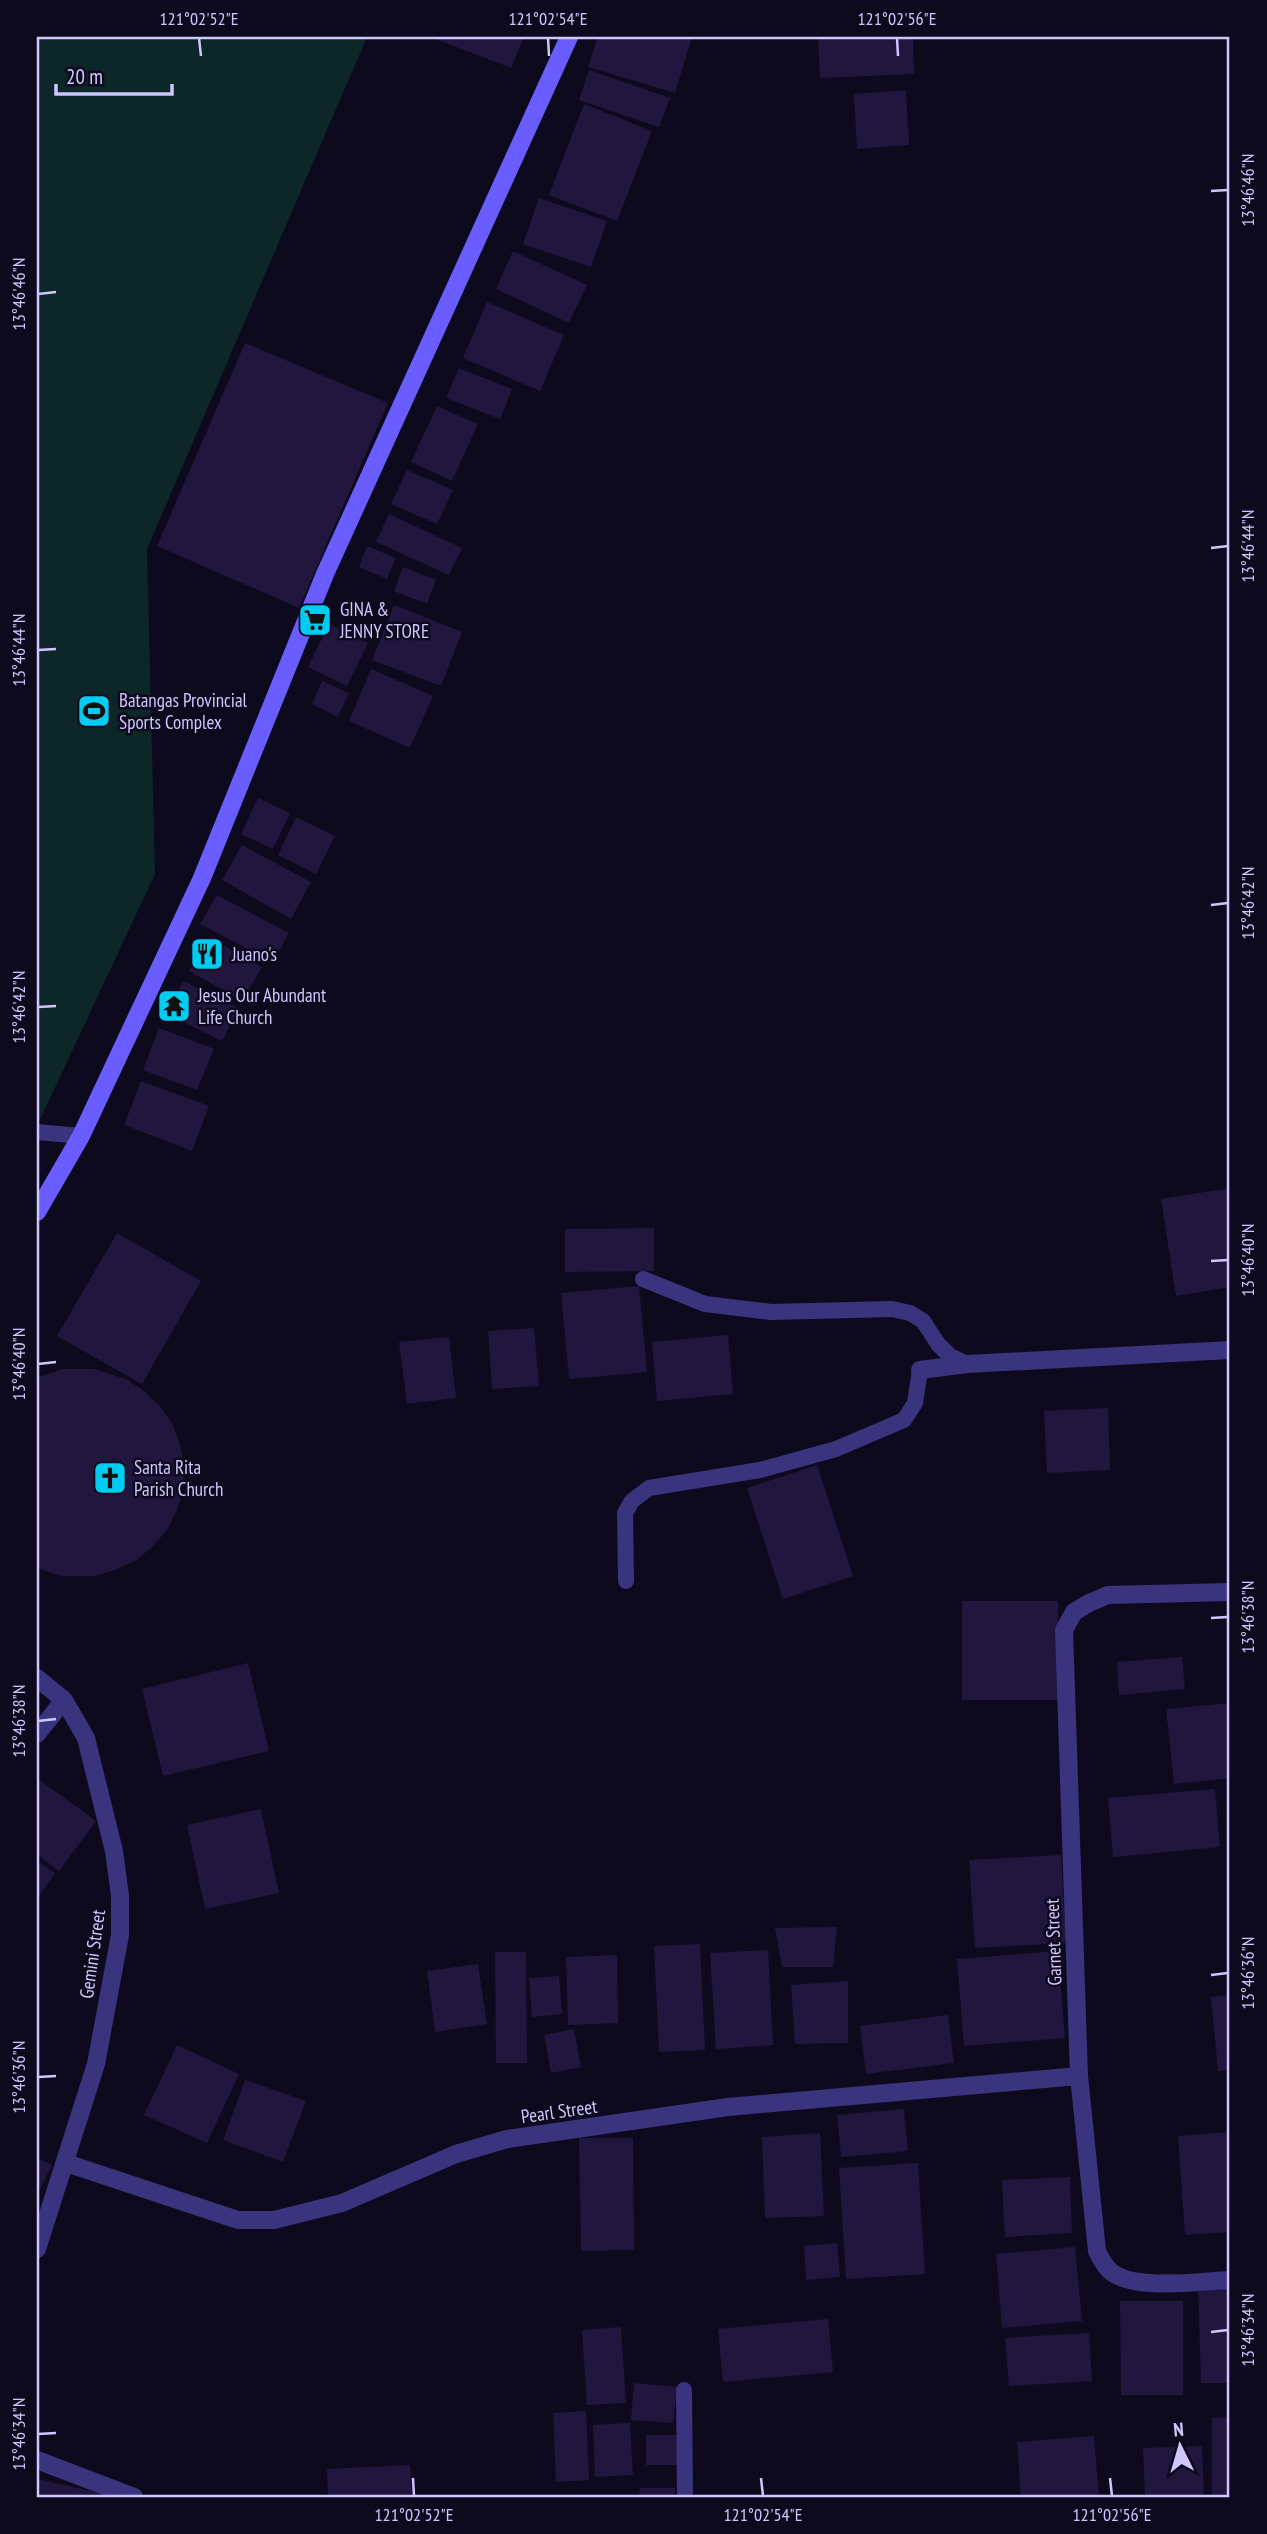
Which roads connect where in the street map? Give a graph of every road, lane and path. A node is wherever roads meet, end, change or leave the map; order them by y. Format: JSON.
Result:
{"nodes":[{"id":1,"x":569,"y":37,"type":"edge"},
{"id":2,"x":37,"y":1132,"type":"edge"},
{"id":3,"x":81,"y":1136,"type":"junction"},
{"id":4,"x":37,"y":1212,"type":"edge"},
{"id":5,"x":643,"y":1279,"type":"dead end"},
{"id":6,"x":1230,"y":1350,"type":"edge"},
{"id":7,"x":967,"y":1364,"type":"junction"},
{"id":8,"x":920,"y":1370,"type":"joint"},
{"id":9,"x":626,"y":1581,"type":"dead end"},
{"id":10,"x":1230,"y":1592,"type":"edge"},
{"id":11,"x":37,"y":1678,"type":"edge"},
{"id":12,"x":64,"y":1700,"type":"junction"},
{"id":13,"x":37,"y":1734,"type":"edge"},
{"id":14,"x":1079,"y":2076,"type":"junction"},
{"id":15,"x":66,"y":2163,"type":"junction"},
{"id":16,"x":37,"y":2249,"type":"edge"},
{"id":17,"x":1230,"y":2280,"type":"edge"},
{"id":18,"x":684,"y":2390,"type":"dead end"},
{"id":19,"x":37,"y":2460,"type":"edge"},
{"id":20,"x":134,"y":2497,"type":"edge"},
{"id":21,"x":685,"y":2497,"type":"edge"}],
"edges":[{"from":1,"to":3,"type":"street"},
{"from":2,"to":3,"type":"lane"},
{"from":3,"to":4,"type":"street"},
{"from":5,"to":7,"type":"lane"},
{"from":6,"to":7,"type":"street"},
{"from":7,"to":8,"type":"street"},
{"from":8,"to":9,"type":"lane"},
{"from":10,"to":14,"type":"street","name":"Garnet Street"},
{"from":11,"to":12,"type":"street","name":"Gemini Street"},
{"from":12,"to":13,"type":"street"},
{"from":12,"to":15,"type":"street","name":"Gemini Street"},
{"from":14,"to":15,"type":"street","name":"Pearl Street"},
{"from":14,"to":17,"type":"street","name":"Garnet Street"},
{"from":15,"to":16,"type":"street","name":"Gemini Street"},
{"from":18,"to":21,"type":"lane"},
{"from":19,"to":20,"type":"street"}]}
